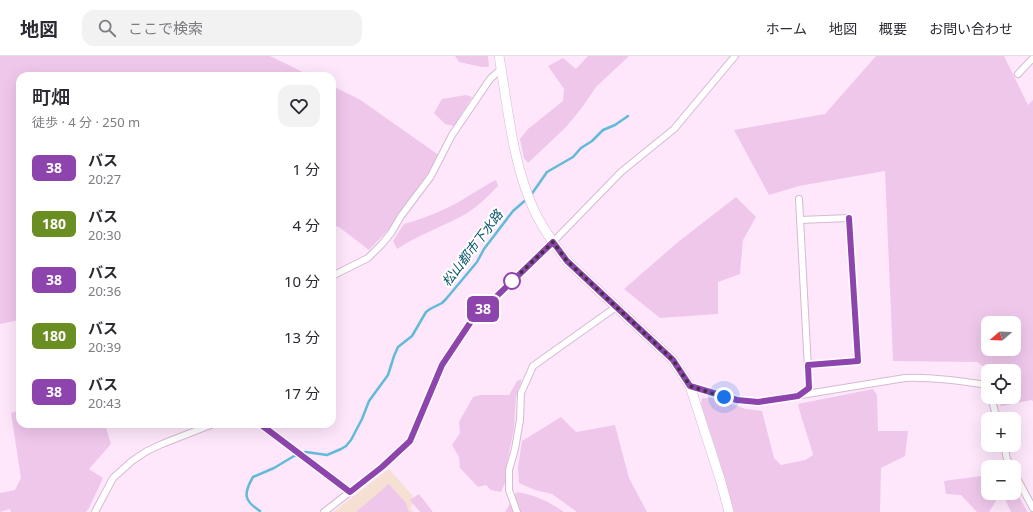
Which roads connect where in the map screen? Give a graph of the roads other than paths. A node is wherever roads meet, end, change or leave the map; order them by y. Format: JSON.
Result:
{"nodes":[{"id":1,"x":735,"y":56,"type":"edge"},
{"id":2,"x":500,"y":57,"type":"edge"},
{"id":3,"x":1033,"y":58,"type":"edge"},
{"id":4,"x":501,"y":69,"type":"junction"},
{"id":5,"x":1018,"y":74,"type":"dead end"},
{"id":6,"x":798,"y":199,"type":"dead end"},
{"id":7,"x":800,"y":220,"type":"junction"},
{"id":8,"x":553,"y":242,"type":"junction"},
{"id":9,"x":336,"y":274,"type":"edge"},
{"id":10,"x":616,"y":307,"type":"junction"},
{"id":11,"x":808,"y":365,"type":"junction"},
{"id":12,"x":981,"y":385,"type":"edge"},
{"id":13,"x":690,"y":386,"type":"junction"},
{"id":14,"x":798,"y":396,"type":"junction"},
{"id":15,"x":202,"y":428,"type":"edge"},
{"id":16,"x":265,"y":428,"type":"edge"},
{"id":17,"x":1021,"y":486,"type":"edge"},
{"id":18,"x":350,"y":492,"type":"junction"},
{"id":19,"x":1033,"y":508,"type":"edge"},
{"id":20,"x":95,"y":512,"type":"edge"},
{"id":21,"x":324,"y":512,"type":"edge"},
{"id":22,"x":517,"y":512,"type":"edge"},
{"id":23,"x":730,"y":512,"type":"edge"}],
"edges":[{"from":1,"to":8,"type":"street"},
{"from":2,"to":4,"type":"street"},
{"from":3,"to":5,"type":"street"},
{"from":4,"to":8,"type":"street"},
{"from":4,"to":9,"type":"street"},
{"from":6,"to":7,"type":"street"},
{"from":7,"to":11,"type":"street"},
{"from":7,"to":11,"type":"street"},
{"from":8,"to":10,"type":"street"},
{"from":8,"to":18,"type":"street"},
{"from":10,"to":13,"type":"street"},
{"from":10,"to":22,"type":"street"},
{"from":11,"to":14,"type":"street"},
{"from":12,"to":14,"type":"street"},
{"from":13,"to":14,"type":"street"},
{"from":13,"to":23,"type":"street"},
{"from":15,"to":20,"type":"street"},
{"from":16,"to":18,"type":"street"},
{"from":17,"to":19,"type":"street"},
{"from":18,"to":21,"type":"street"}]}
